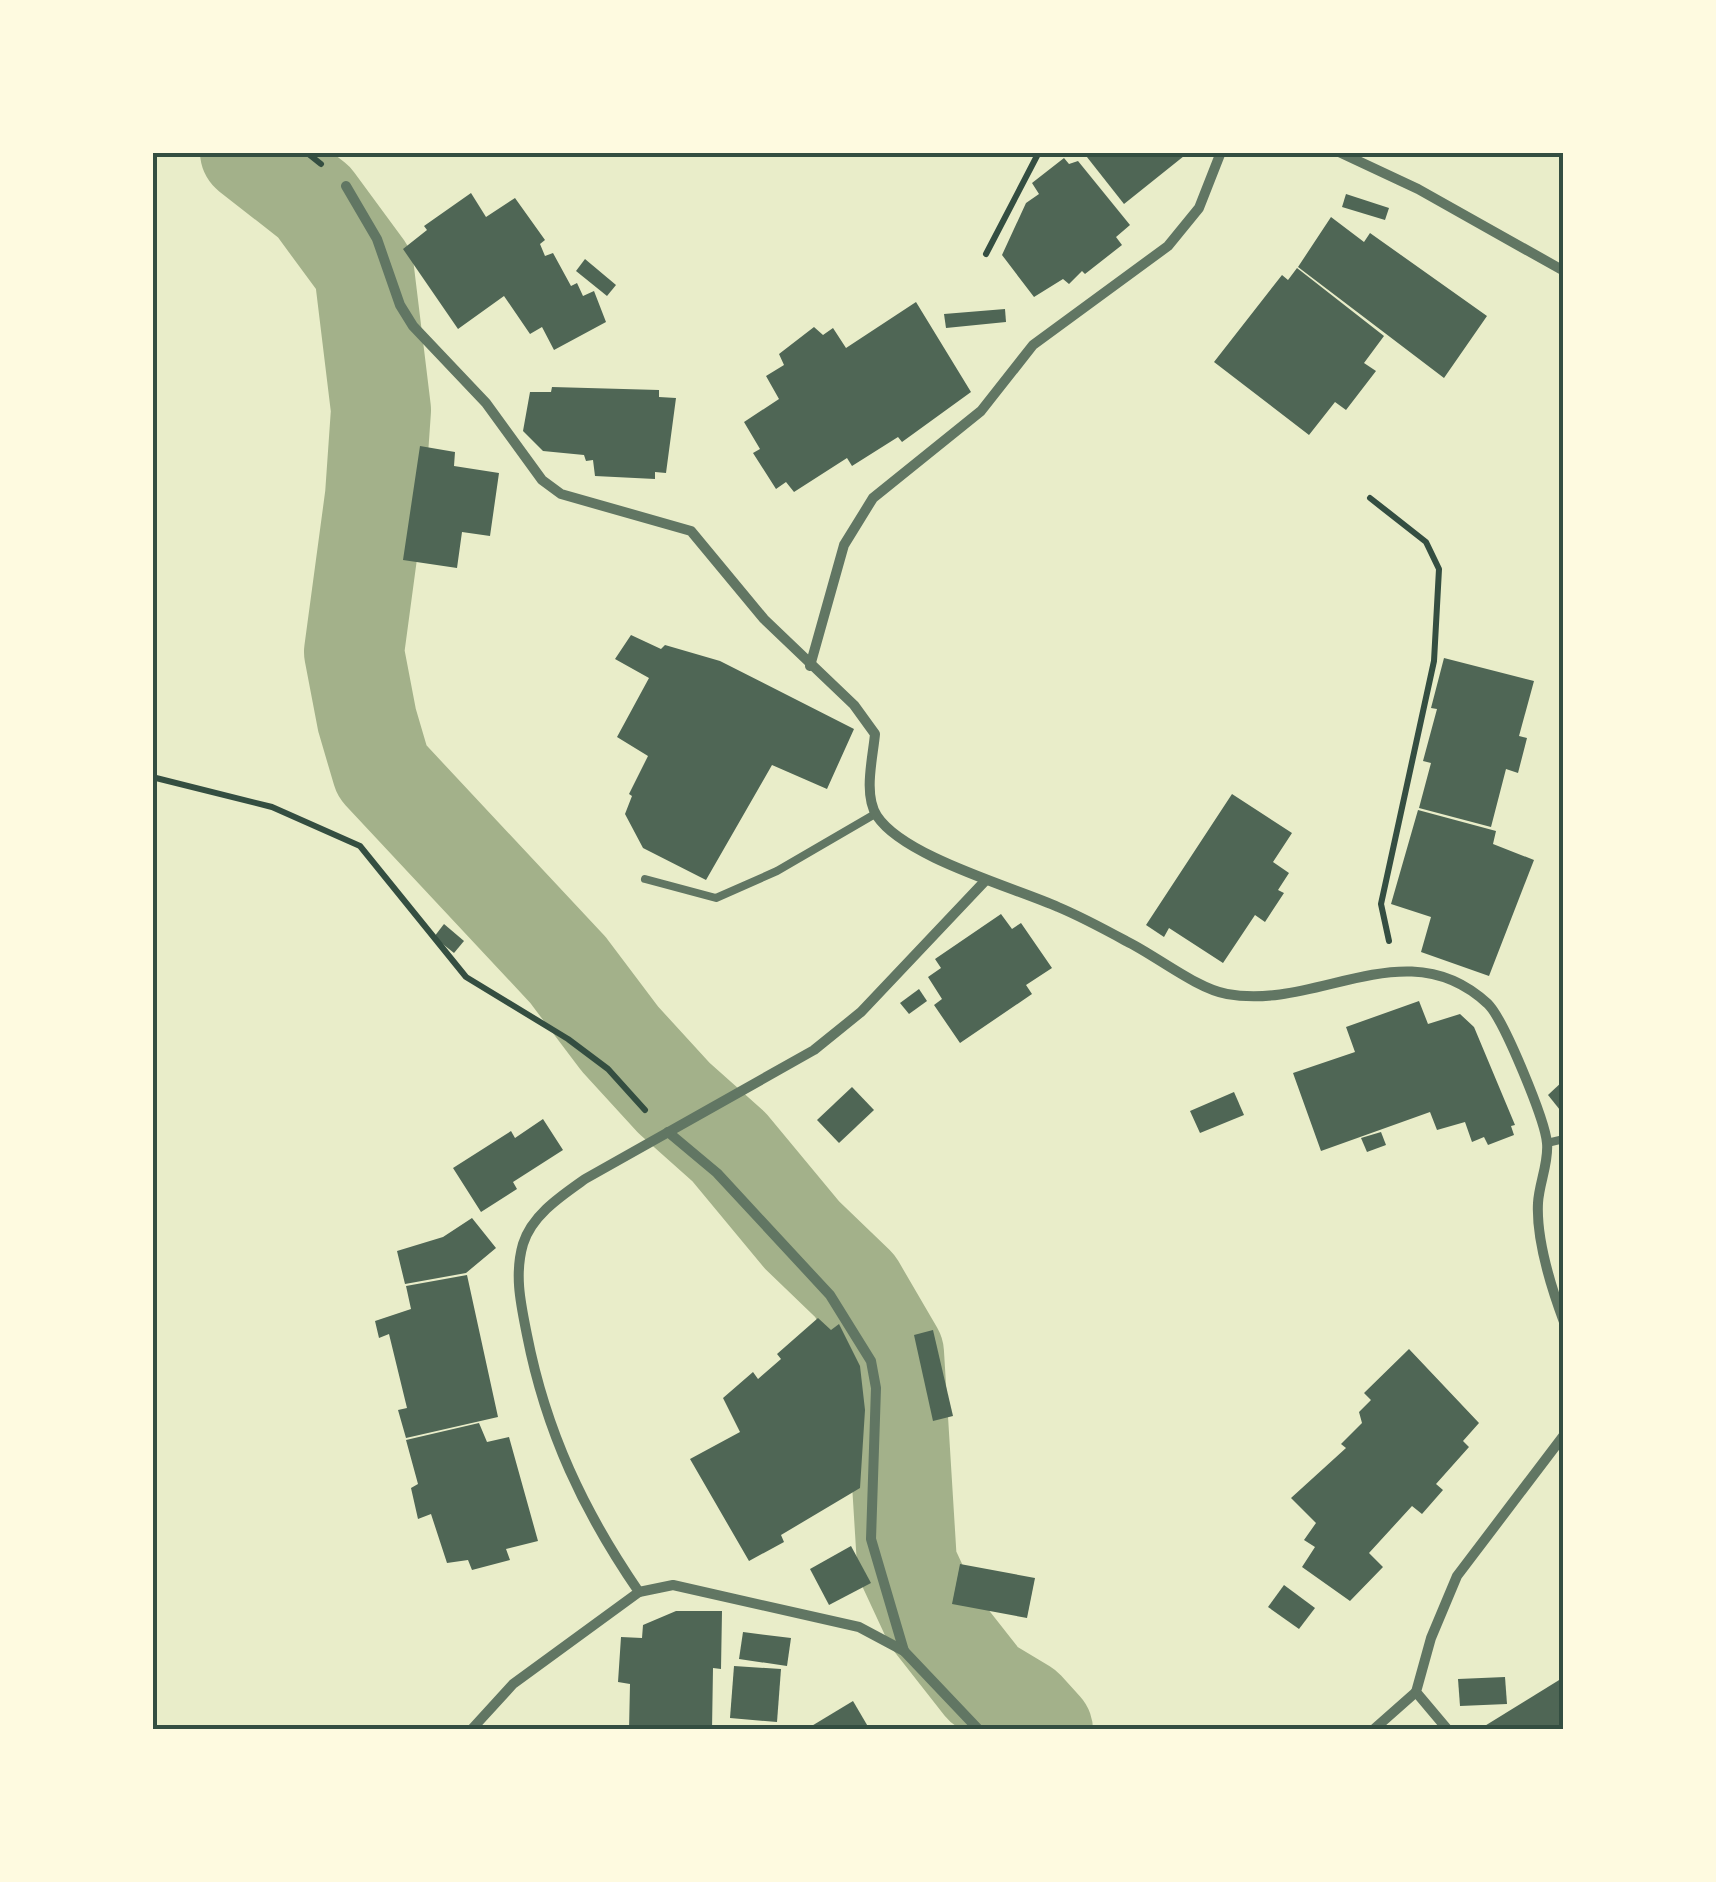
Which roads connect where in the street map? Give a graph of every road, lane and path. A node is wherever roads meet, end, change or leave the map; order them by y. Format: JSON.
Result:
{"nodes":[{"id":1,"x":1040,"y":152,"type":"edge"},
{"id":2,"x":1221,"y":152,"type":"edge"},
{"id":3,"x":1340,"y":152,"type":"edge"},
{"id":4,"x":346,"y":186,"type":"dead end"},
{"id":5,"x":986,"y":254,"type":"dead end"},
{"id":6,"x":1564,"y":270,"type":"edge"},
{"id":7,"x":1370,"y":498,"type":"dead end"},
{"id":8,"x":810,"y":666,"type":"junction"},
{"id":9,"x":152,"y":777,"type":"edge"},
{"id":10,"x":874,"y":814,"type":"junction"},
{"id":11,"x":645,"y":879,"type":"dead end"},
{"id":12,"x":984,"y":881,"type":"junction"},
{"id":13,"x":1395,"y":972,"type":"junction"},
{"id":14,"x":668,"y":1132,"type":"junction"},
{"id":15,"x":1564,"y":1139,"type":"edge"},
{"id":16,"x":1547,"y":1143,"type":"junction"},
{"id":17,"x":1564,"y":1322,"type":"edge"},
{"id":18,"x":1564,"y":1435,"type":"edge"},
{"id":19,"x":639,"y":1592,"type":"junction"},
{"id":20,"x":904,"y":1650,"type":"junction"},
{"id":21,"x":1416,"y":1692,"type":"junction"},
{"id":22,"x":471,"y":1730,"type":"edge"},
{"id":23,"x":979,"y":1730,"type":"edge"},
{"id":24,"x":1372,"y":1730,"type":"edge"},
{"id":25,"x":1448,"y":1730,"type":"edge"}],
"edges":[{"from":1,"to":5,"type":"path"},
{"from":2,"to":8,"type":"street"},
{"from":3,"to":6,"type":"street"},
{"from":4,"to":8,"type":"street"},
{"from":7,"to":13,"type":"path"},
{"from":8,"to":10,"type":"street"},
{"from":9,"to":14,"type":"path"},
{"from":10,"to":11,"type":"lane"},
{"from":10,"to":12,"type":"street"},
{"from":12,"to":13,"type":"street"},
{"from":12,"to":14,"type":"street"},
{"from":13,"to":16,"type":"street"},
{"from":14,"to":19,"type":"street"},
{"from":14,"to":20,"type":"street"},
{"from":15,"to":16,"type":"lane"},
{"from":16,"to":17,"type":"street"},
{"from":18,"to":21,"type":"street"},
{"from":19,"to":20,"type":"street"},
{"from":19,"to":22,"type":"street"},
{"from":20,"to":23,"type":"street"},
{"from":21,"to":24,"type":"street"},
{"from":21,"to":25,"type":"street"}]}
